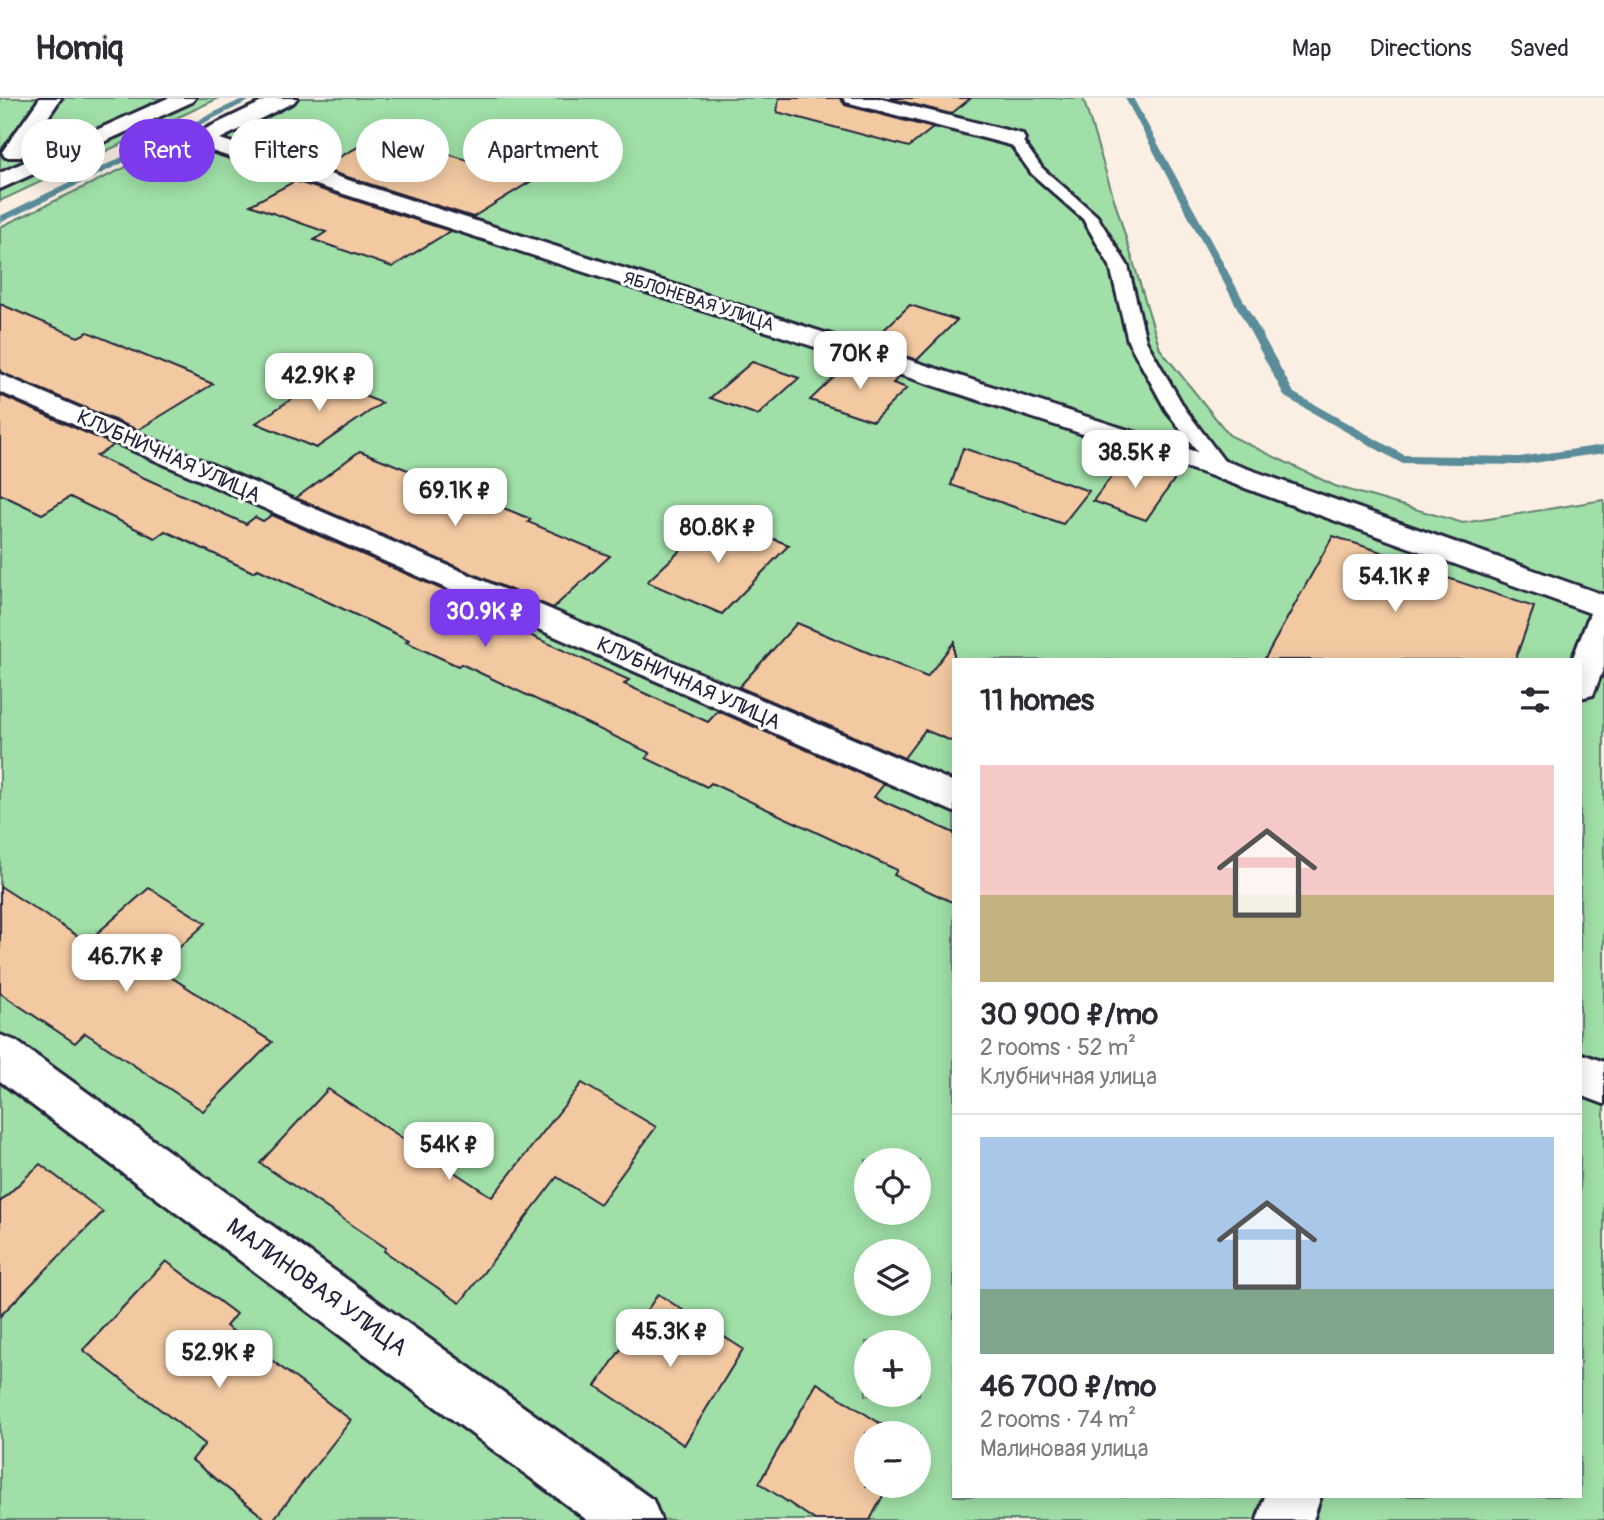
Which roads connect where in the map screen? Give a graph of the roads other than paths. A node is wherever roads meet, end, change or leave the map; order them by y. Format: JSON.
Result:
{"nodes":[{"id":1,"x":51,"y":98,"type":"edge"},
{"id":2,"x":185,"y":98,"type":"edge"},
{"id":3,"x":284,"y":98,"type":"edge"},
{"id":4,"x":853,"y":98,"type":"edge"},
{"id":5,"x":1014,"y":139,"type":"joint"},
{"id":6,"x":13,"y":152,"type":"dead end"},
{"id":7,"x":0,"y":182,"type":"edge"},
{"id":8,"x":0,"y":383,"type":"edge"},
{"id":9,"x":1220,"y":469,"type":"junction"},
{"id":10,"x":1604,"y":607,"type":"edge"},
{"id":11,"x":1604,"y":616,"type":"edge"},
{"id":12,"x":1582,"y":680,"type":"edge"},
{"id":13,"x":952,"y":797,"type":"edge"},
{"id":14,"x":0,"y":1055,"type":"edge"},
{"id":15,"x":1582,"y":1074,"type":"edge"},
{"id":16,"x":1604,"y":1084,"type":"edge"},
{"id":17,"x":1292,"y":1498,"type":"edge"},
{"id":18,"x":633,"y":1520,"type":"edge"},
{"id":19,"x":1285,"y":1520,"type":"edge"}],
"edges":[{"from":1,"to":6,"type":"street"},
{"from":2,"to":7,"type":"street"},
{"from":3,"to":9,"type":"street","name":"ЯБЛОНЕВАЯ УЛИЦА"},
{"from":4,"to":5,"type":"street"},
{"from":5,"to":9,"type":"lane"},
{"from":8,"to":13,"type":"street","name":"КЛУБНИЧНАЯ УЛИЦА"},
{"from":9,"to":10,"type":"street","name":"ЯБЛОНЕВАЯ УЛИЦА"},
{"from":11,"to":12,"type":"street"},
{"from":14,"to":18,"type":"street","name":"МАЛИНОВАЯ УЛИЦА"},
{"from":15,"to":16,"type":"street"},
{"from":17,"to":19,"type":"street"}]}
